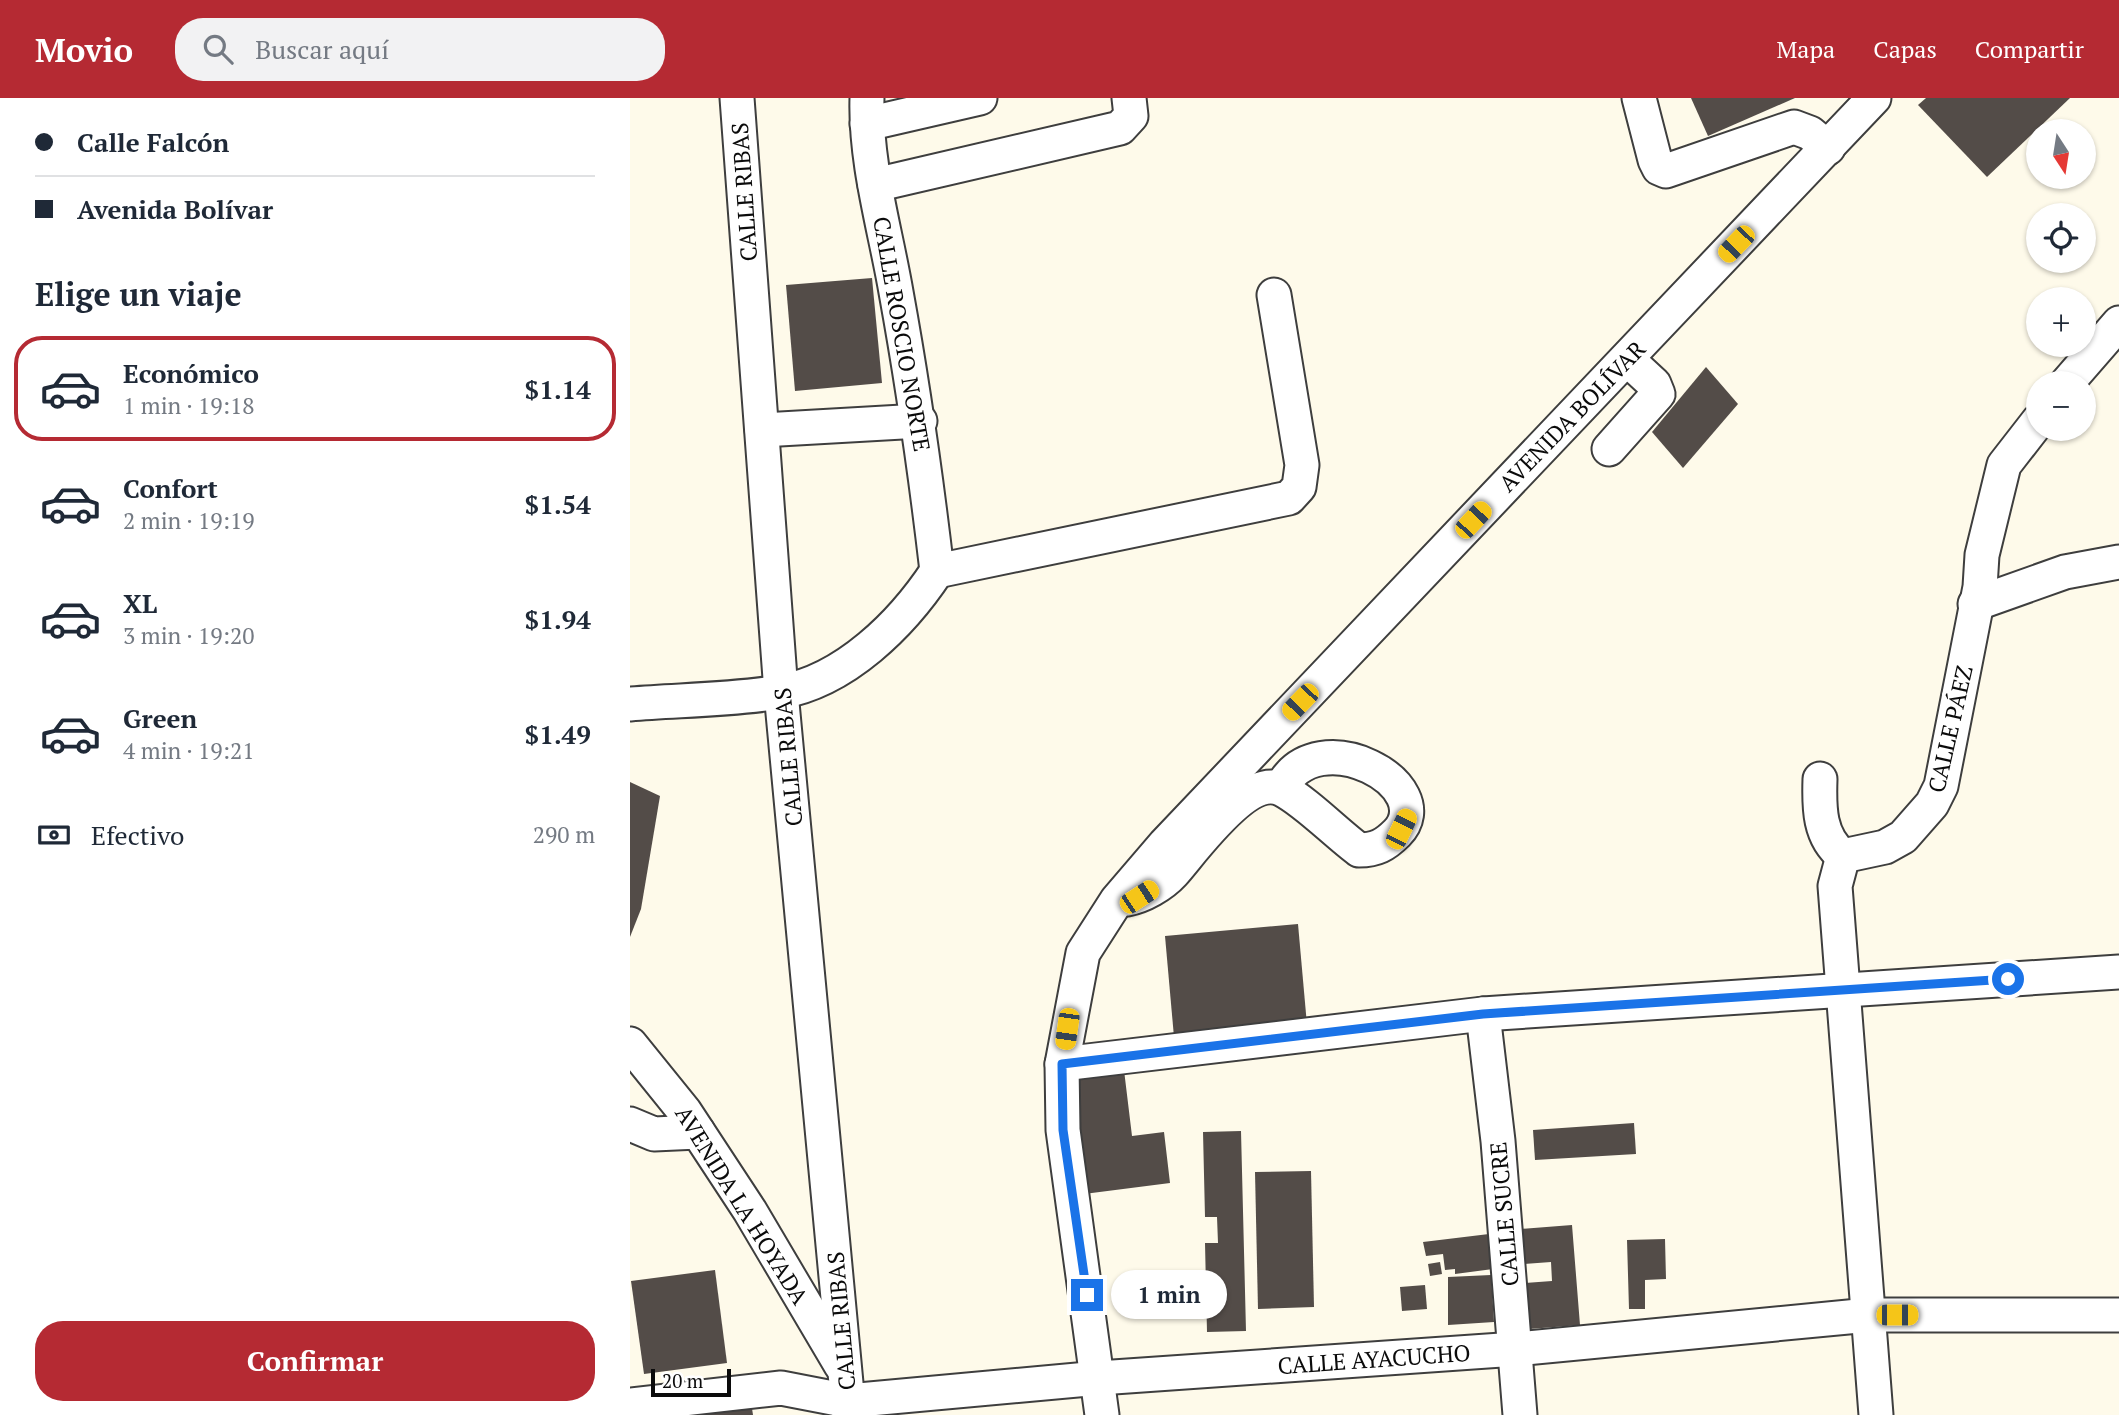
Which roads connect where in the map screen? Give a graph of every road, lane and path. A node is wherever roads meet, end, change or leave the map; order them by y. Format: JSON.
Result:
{"nodes":[{"id":1,"x":737,"y":98,"type":"edge"},
{"id":2,"x":980,"y":98,"type":"edge"},
{"id":3,"x":1129,"y":98,"type":"edge"},
{"id":4,"x":1639,"y":98,"type":"edge"},
{"id":5,"x":1874,"y":98,"type":"edge"},
{"id":6,"x":867,"y":111,"type":"edge"},
{"id":7,"x":1828,"y":148,"type":"junction"},
{"id":8,"x":875,"y":185,"type":"junction"},
{"id":9,"x":1274,"y":295,"type":"dead end"},
{"id":10,"x":2119,"y":323,"type":"edge"},
{"id":11,"x":1627,"y":359,"type":"junction"},
{"id":12,"x":2077,"y":371,"type":"edge"},
{"id":13,"x":920,"y":422,"type":"junction"},
{"id":14,"x":762,"y":430,"type":"junction"},
{"id":15,"x":2026,"y":436,"type":"edge"},
{"id":16,"x":1609,"y":449,"type":"dead end"},
{"id":17,"x":2119,"y":562,"type":"edge"},
{"id":18,"x":937,"y":571,"type":"junction"},
{"id":19,"x":1976,"y":604,"type":"junction"},
{"id":20,"x":781,"y":692,"type":"junction"},
{"id":21,"x":630,"y":704,"type":"edge"},
{"id":22,"x":1820,"y":779,"type":"dead end"},
{"id":23,"x":1281,"y":788,"type":"dead end"},
{"id":24,"x":1843,"y":856,"type":"junction"},
{"id":25,"x":1117,"y":900,"type":"junction"},
{"id":26,"x":2119,"y":972,"type":"edge"},
{"id":27,"x":1841,"y":990,"type":"junction"},
{"id":28,"x":1483,"y":1014,"type":"junction"},
{"id":29,"x":630,"y":1044,"type":"edge"},
{"id":30,"x":1062,"y":1064,"type":"junction"},
{"id":31,"x":630,"y":1066,"type":"edge"},
{"id":32,"x":691,"y":1122,"type":"junction"},
{"id":33,"x":630,"y":1124,"type":"edge"},
{"id":34,"x":1869,"y":1315,"type":"junction"},
{"id":35,"x":2119,"y":1315,"type":"edge"},
{"id":36,"x":1516,"y":1349,"type":"junction"},
{"id":37,"x":1099,"y":1378,"type":"junction"},
{"id":38,"x":848,"y":1396,"type":"edge"},
{"id":39,"x":630,"y":1405,"type":"edge"},
{"id":40,"x":1102,"y":1415,"type":"edge"},
{"id":41,"x":1520,"y":1415,"type":"edge"},
{"id":42,"x":1876,"y":1415,"type":"edge"}],
"edges":[{"from":1,"to":14,"type":"street","name":"CALLE RIBAS"},
{"from":2,"to":6,"type":"street"},
{"from":3,"to":8,"type":"street"},
{"from":4,"to":7,"type":"street"},
{"from":5,"to":7,"type":"street","name":"AVENIDA BOLÍVAR"},
{"from":6,"to":8,"type":"street","name":"CALLE ROSCIO NORTE"},
{"from":7,"to":11,"type":"street","name":"AVENIDA BOLÍVAR"},
{"from":8,"to":13,"type":"street","name":"CALLE ROSCIO NORTE"},
{"from":9,"to":18,"type":"street"},
{"from":10,"to":12,"type":"street"},
{"from":11,"to":16,"type":"street"},
{"from":11,"to":25,"type":"street","name":"AVENIDA BOLÍVAR"},
{"from":13,"to":14,"type":"street"},
{"from":13,"to":18,"type":"street","name":"CALLE ROSCIO NORTE"},
{"from":14,"to":20,"type":"street","name":"CALLE RIBAS"},
{"from":15,"to":19,"type":"street","name":"CALLE PÁEZ"},
{"from":17,"to":19,"type":"street"},
{"from":18,"to":20,"type":"street"},
{"from":19,"to":24,"type":"street","name":"CALLE PÁEZ"},
{"from":20,"to":21,"type":"street"},
{"from":20,"to":38,"type":"street","name":"CALLE RIBAS"},
{"from":22,"to":24,"type":"street"},
{"from":23,"to":25,"type":"street"},
{"from":24,"to":27,"type":"street"},
{"from":25,"to":30,"type":"street","name":"AVENIDA BOLÍVAR"},
{"from":26,"to":27,"type":"street"},
{"from":27,"to":28,"type":"street"},
{"from":27,"to":34,"type":"street"},
{"from":28,"to":30,"type":"street"},
{"from":28,"to":36,"type":"street","name":"CALLE SUCRE"},
{"from":29,"to":32,"type":"street","name":"AVENIDA LA HOYADA"},
{"from":30,"to":37,"type":"street","name":"AVENIDA BOLÍVAR"},
{"from":31,"to":32,"type":"street"},
{"from":32,"to":33,"type":"street"},
{"from":32,"to":38,"type":"street","name":"AVENIDA LA HOYADA"},
{"from":34,"to":35,"type":"street","name":"CALLE AYACUCHO"},
{"from":34,"to":36,"type":"street","name":"CALLE AYACUCHO"},
{"from":34,"to":42,"type":"street"},
{"from":36,"to":37,"type":"street","name":"CALLE AYACUCHO"},
{"from":36,"to":41,"type":"street","name":"CALLE SUCRE"},
{"from":37,"to":38,"type":"street","name":"CALLE AYACUCHO"},
{"from":37,"to":40,"type":"street","name":"AVENIDA BOLÍVAR"},
{"from":38,"to":39,"type":"street","name":"CALLE AYACUCHO"}]}
